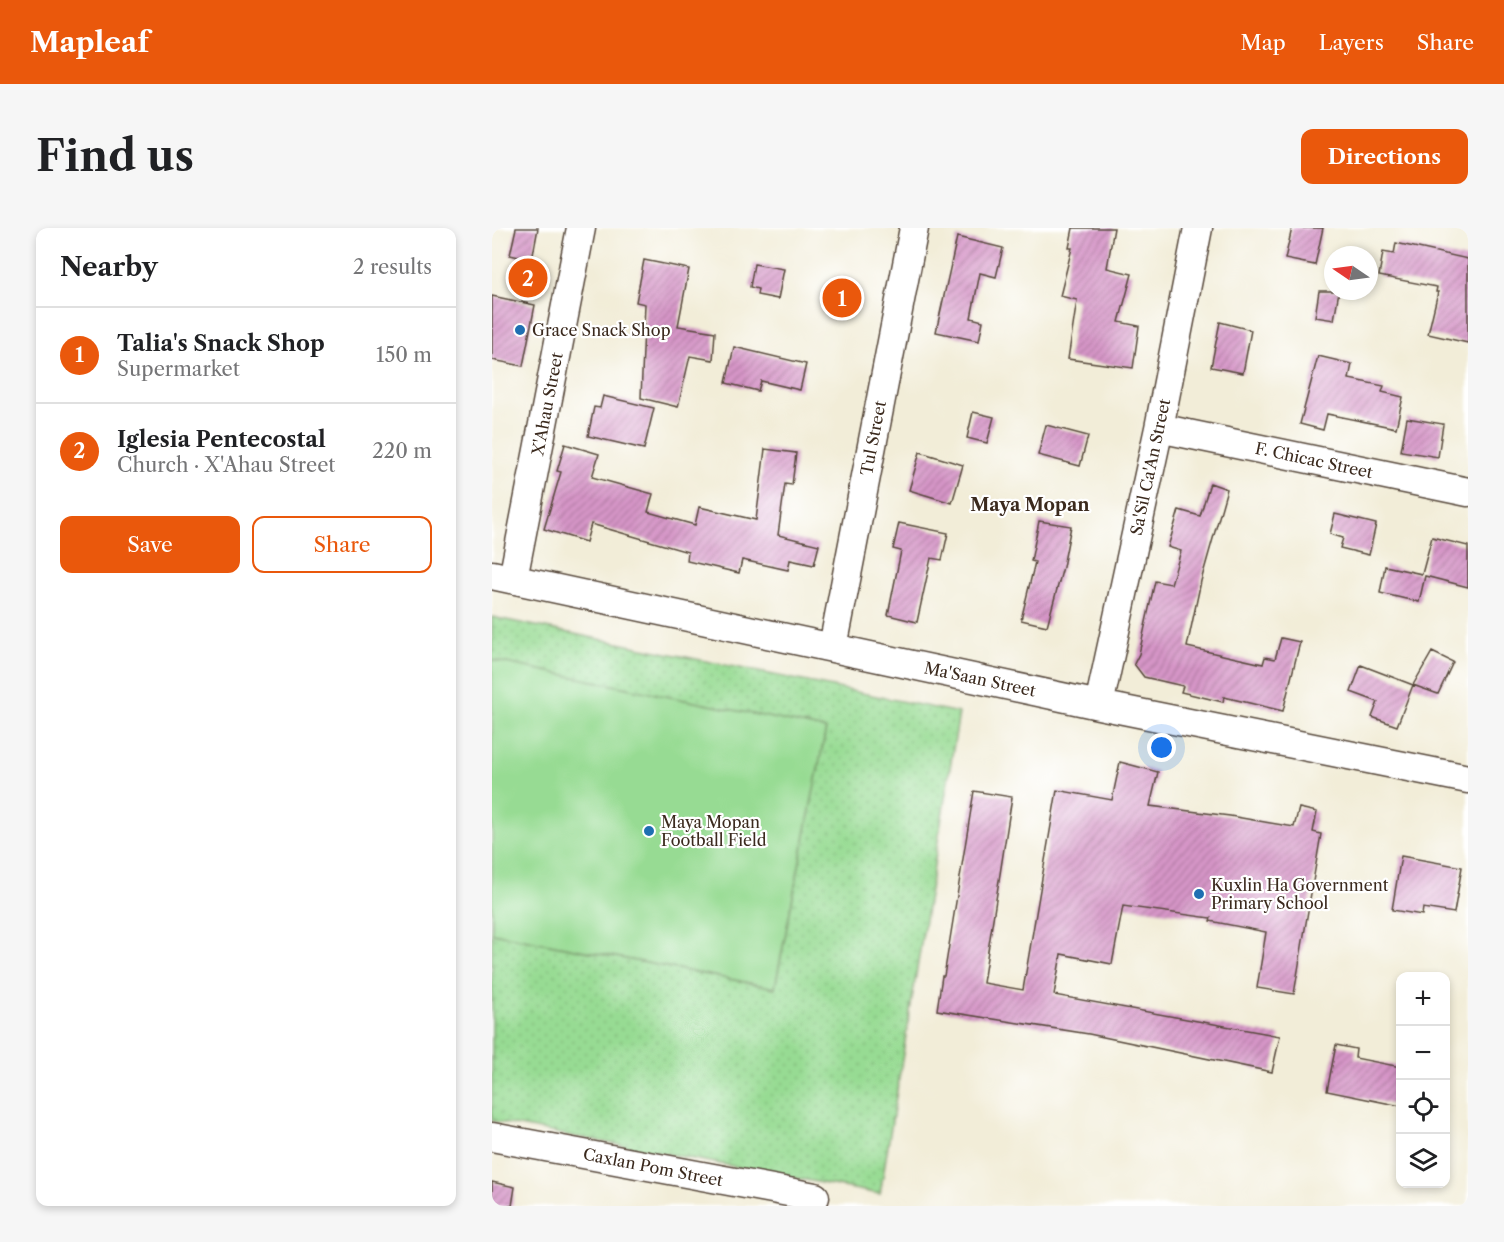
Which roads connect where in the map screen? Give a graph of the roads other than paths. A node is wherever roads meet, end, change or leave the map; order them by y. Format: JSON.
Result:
{"nodes":[{"id":1,"x":581,"y":228,"type":"edge"},
{"id":2,"x":914,"y":228,"type":"edge"},
{"id":3,"x":1198,"y":228,"type":"edge"},
{"id":4,"x":1159,"y":428,"type":"junction"},
{"id":5,"x":1468,"y":492,"type":"edge"},
{"id":6,"x":502,"y":577,"type":"edge"},
{"id":7,"x":833,"y":647,"type":"junction"},
{"id":8,"x":1099,"y":705,"type":"junction"},
{"id":9,"x":1468,"y":779,"type":"edge"},
{"id":10,"x":492,"y":1137,"type":"edge"},
{"id":11,"x":814,"y":1197,"type":"dead end"}],
"edges":[{"from":1,"to":6,"type":"street","name":"X'Ahau Street"},
{"from":2,"to":7,"type":"street","name":"Tul Street"},
{"from":3,"to":4,"type":"street","name":"Sa'Sil Ca'An Street"},
{"from":4,"to":5,"type":"street","name":"F. Chicac Street"},
{"from":4,"to":8,"type":"street","name":"Sa'Sil Ca'An Street"},
{"from":6,"to":7,"type":"street","name":"Ma'Saan Street"},
{"from":7,"to":8,"type":"street","name":"Ma'Saan Street"},
{"from":8,"to":9,"type":"street","name":"Ma'Saan Street"},
{"from":10,"to":11,"type":"street","name":"Caxlan Pom Street"}]}
